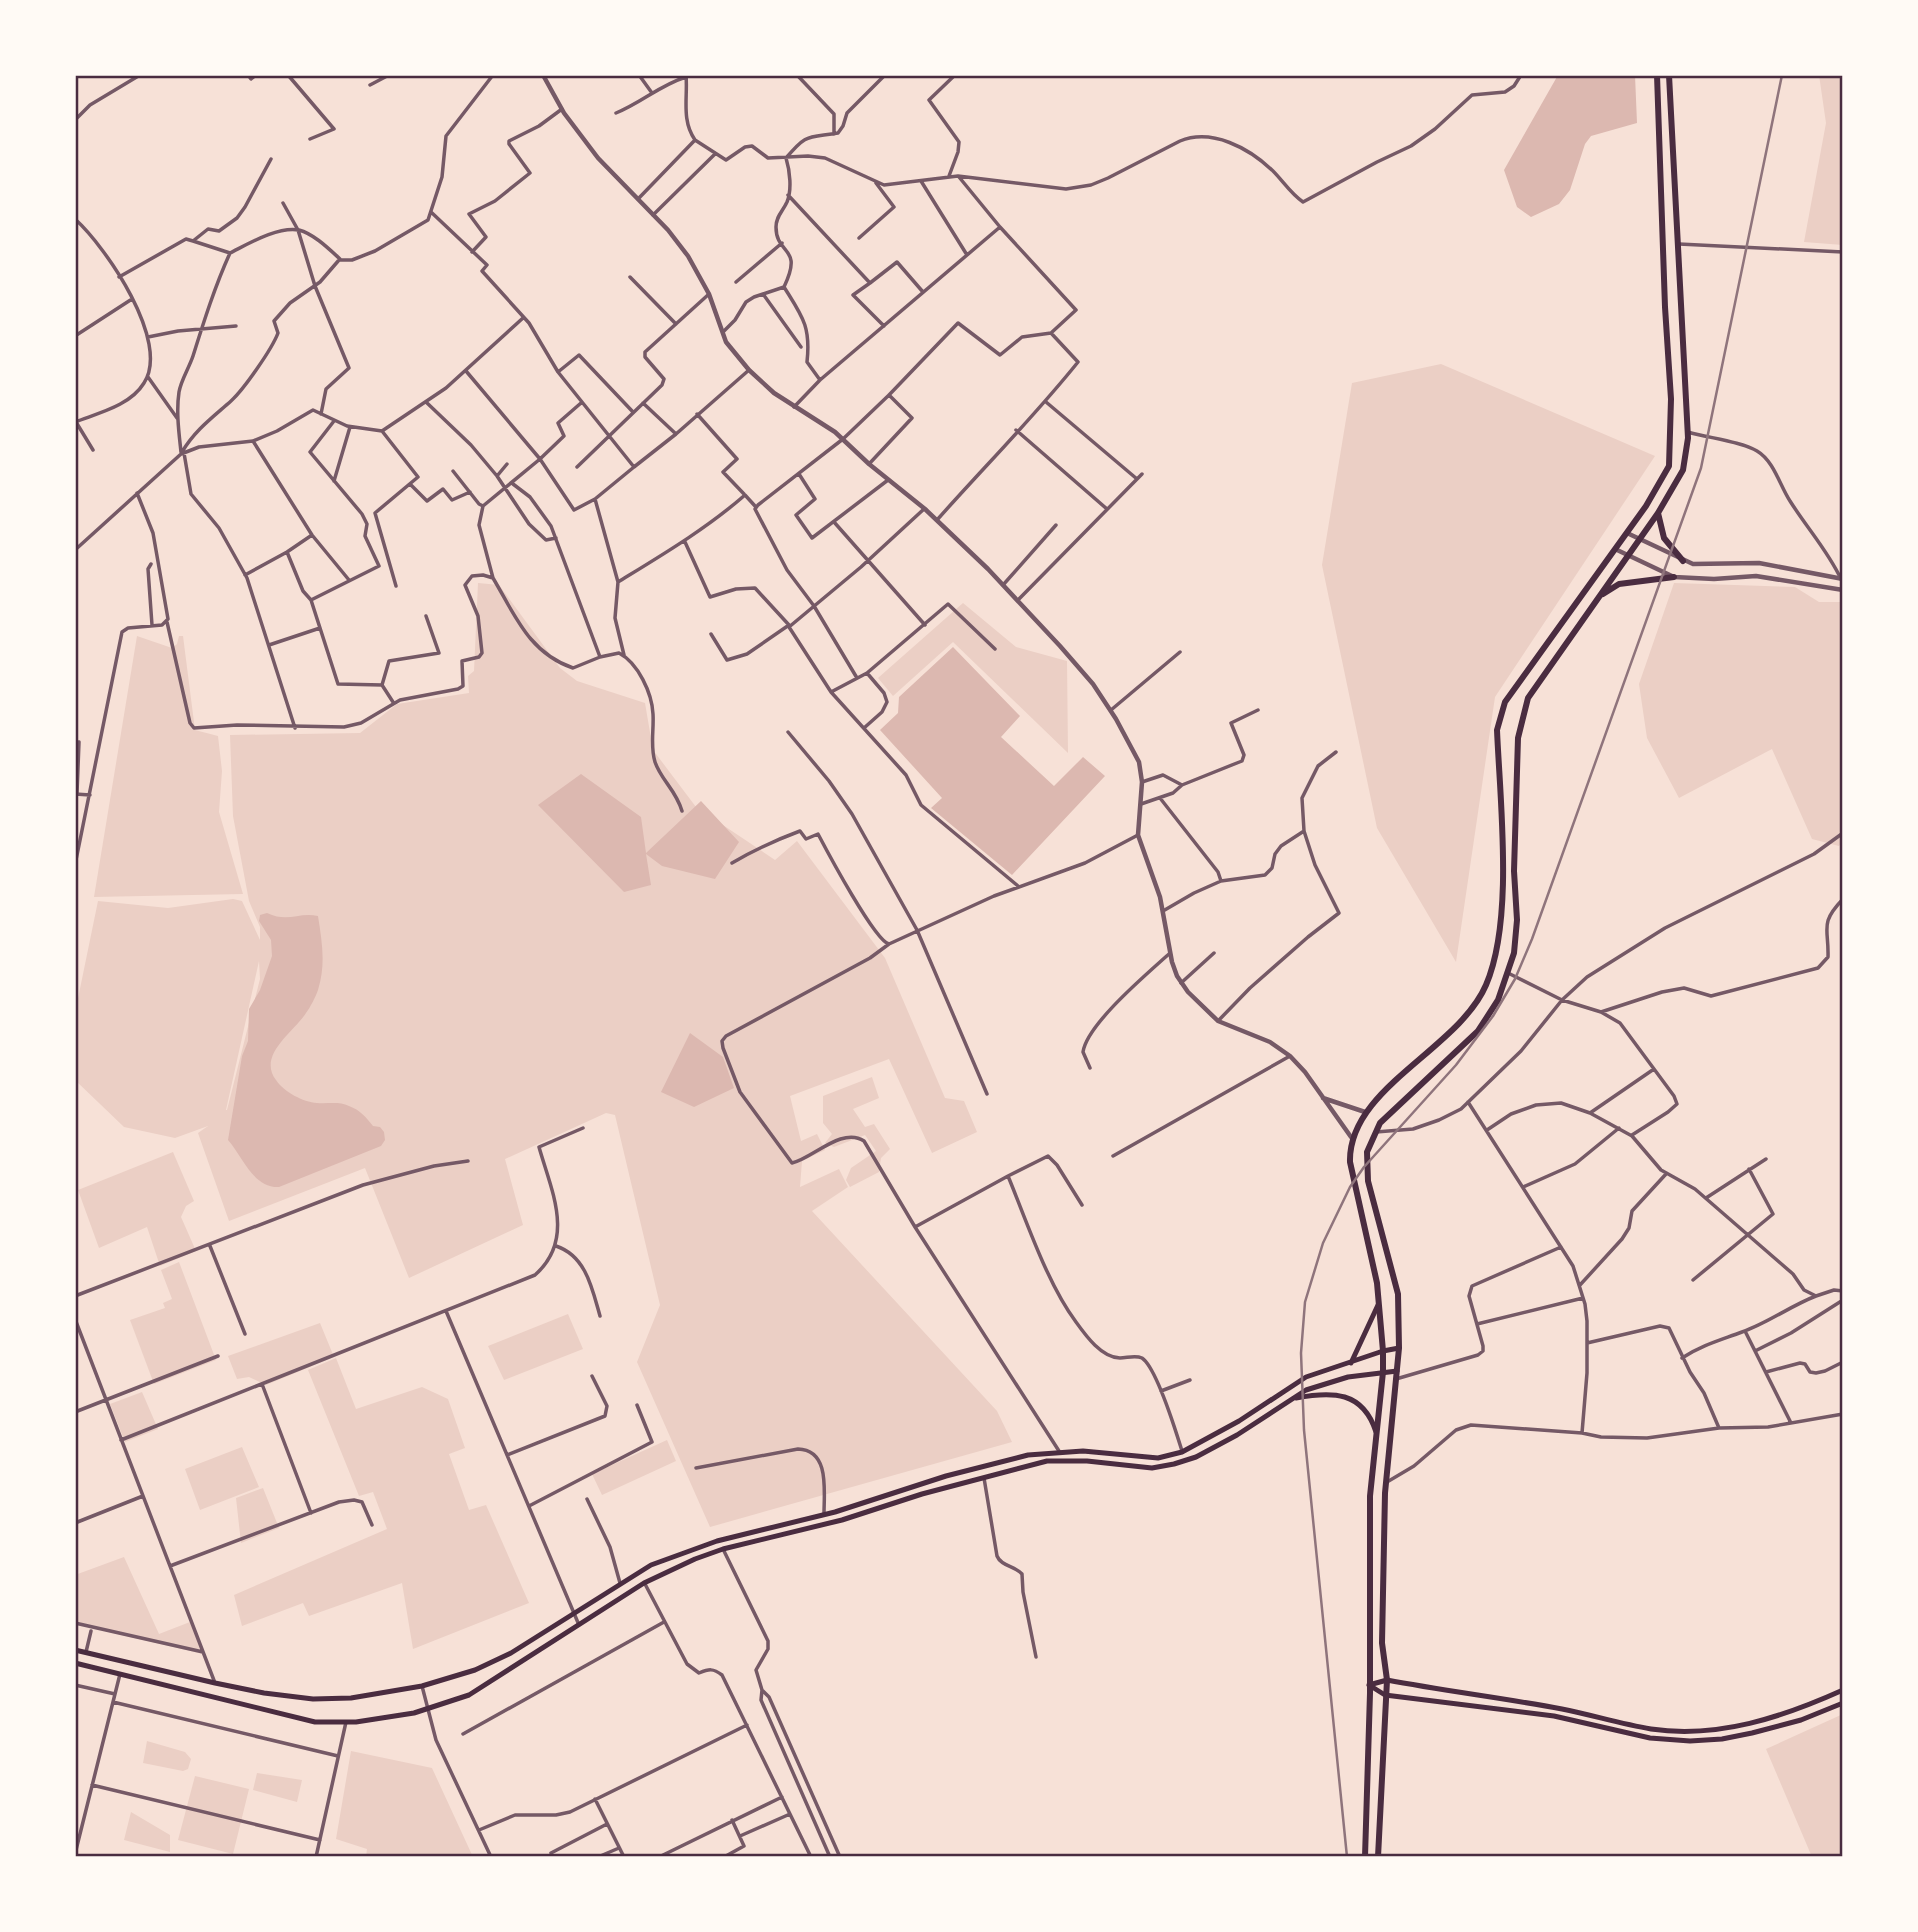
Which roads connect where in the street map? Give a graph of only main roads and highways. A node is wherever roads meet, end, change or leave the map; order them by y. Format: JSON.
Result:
{"nodes":[{"id":1,"x":1657,"y":75,"type":"edge"},
{"id":2,"x":1669,"y":75,"type":"edge"},
{"id":3,"x":1658,"y":513,"type":"junction"},
{"id":4,"x":1683,"y":561,"type":"road end"},
{"id":5,"x":1674,"y":577,"type":"road end"},
{"id":6,"x":1595,"y":600,"type":"junction"},
{"id":7,"x":1380,"y":1300,"type":"junction"},
{"id":8,"x":1399,"y":1348,"type":"junction"},
{"id":9,"x":1383,"y":1351,"type":"junction"},
{"id":10,"x":1351,"y":1363,"type":"junction"},
{"id":11,"x":1383,"y":1372,"type":"junction"},
{"id":12,"x":1397,"y":1375,"type":"junction"},
{"id":13,"x":1295,"y":1398,"type":"junction"},
{"id":14,"x":1376,"y":1432,"type":"junction"},
{"id":15,"x":75,"y":1650,"type":"edge"},
{"id":16,"x":75,"y":1663,"type":"edge"},
{"id":17,"x":1387,"y":1680,"type":"junction"},
{"id":18,"x":1369,"y":1685,"type":"junction"},
{"id":19,"x":1843,"y":1690,"type":"edge"},
{"id":20,"x":1385,"y":1695,"type":"junction"},
{"id":21,"x":1843,"y":1703,"type":"edge"},
{"id":22,"x":1364,"y":1857,"type":"edge"},
{"id":23,"x":1378,"y":1857,"type":"edge"}],
"edges":[{"from":1,"to":7,"type":"highway"},
{"from":2,"to":3,"type":"highway"},
{"from":3,"to":4,"type":"highway"},
{"from":3,"to":6,"type":"highway"},
{"from":5,"to":6,"type":"highway"},
{"from":6,"to":8,"type":"highway"},
{"from":7,"to":9,"type":"highway"},
{"from":7,"to":10,"type":"main road"},
{"from":8,"to":9,"type":"main road"},
{"from":8,"to":12,"type":"highway"},
{"from":9,"to":10,"type":"main road"},
{"from":9,"to":11,"type":"highway"},
{"from":10,"to":15,"type":"main road"},
{"from":11,"to":12,"type":"main road"},
{"from":11,"to":13,"type":"main road"},
{"from":11,"to":14,"type":"highway"},
{"from":12,"to":17,"type":"highway"},
{"from":13,"to":14,"type":"main road"},
{"from":13,"to":16,"type":"main road"},
{"from":14,"to":18,"type":"highway"},
{"from":17,"to":18,"type":"main road"},
{"from":17,"to":19,"type":"main road"},
{"from":17,"to":20,"type":"highway"},
{"from":18,"to":20,"type":"main road"},
{"from":18,"to":22,"type":"highway"},
{"from":20,"to":21,"type":"main road"},
{"from":20,"to":23,"type":"highway"}]}
